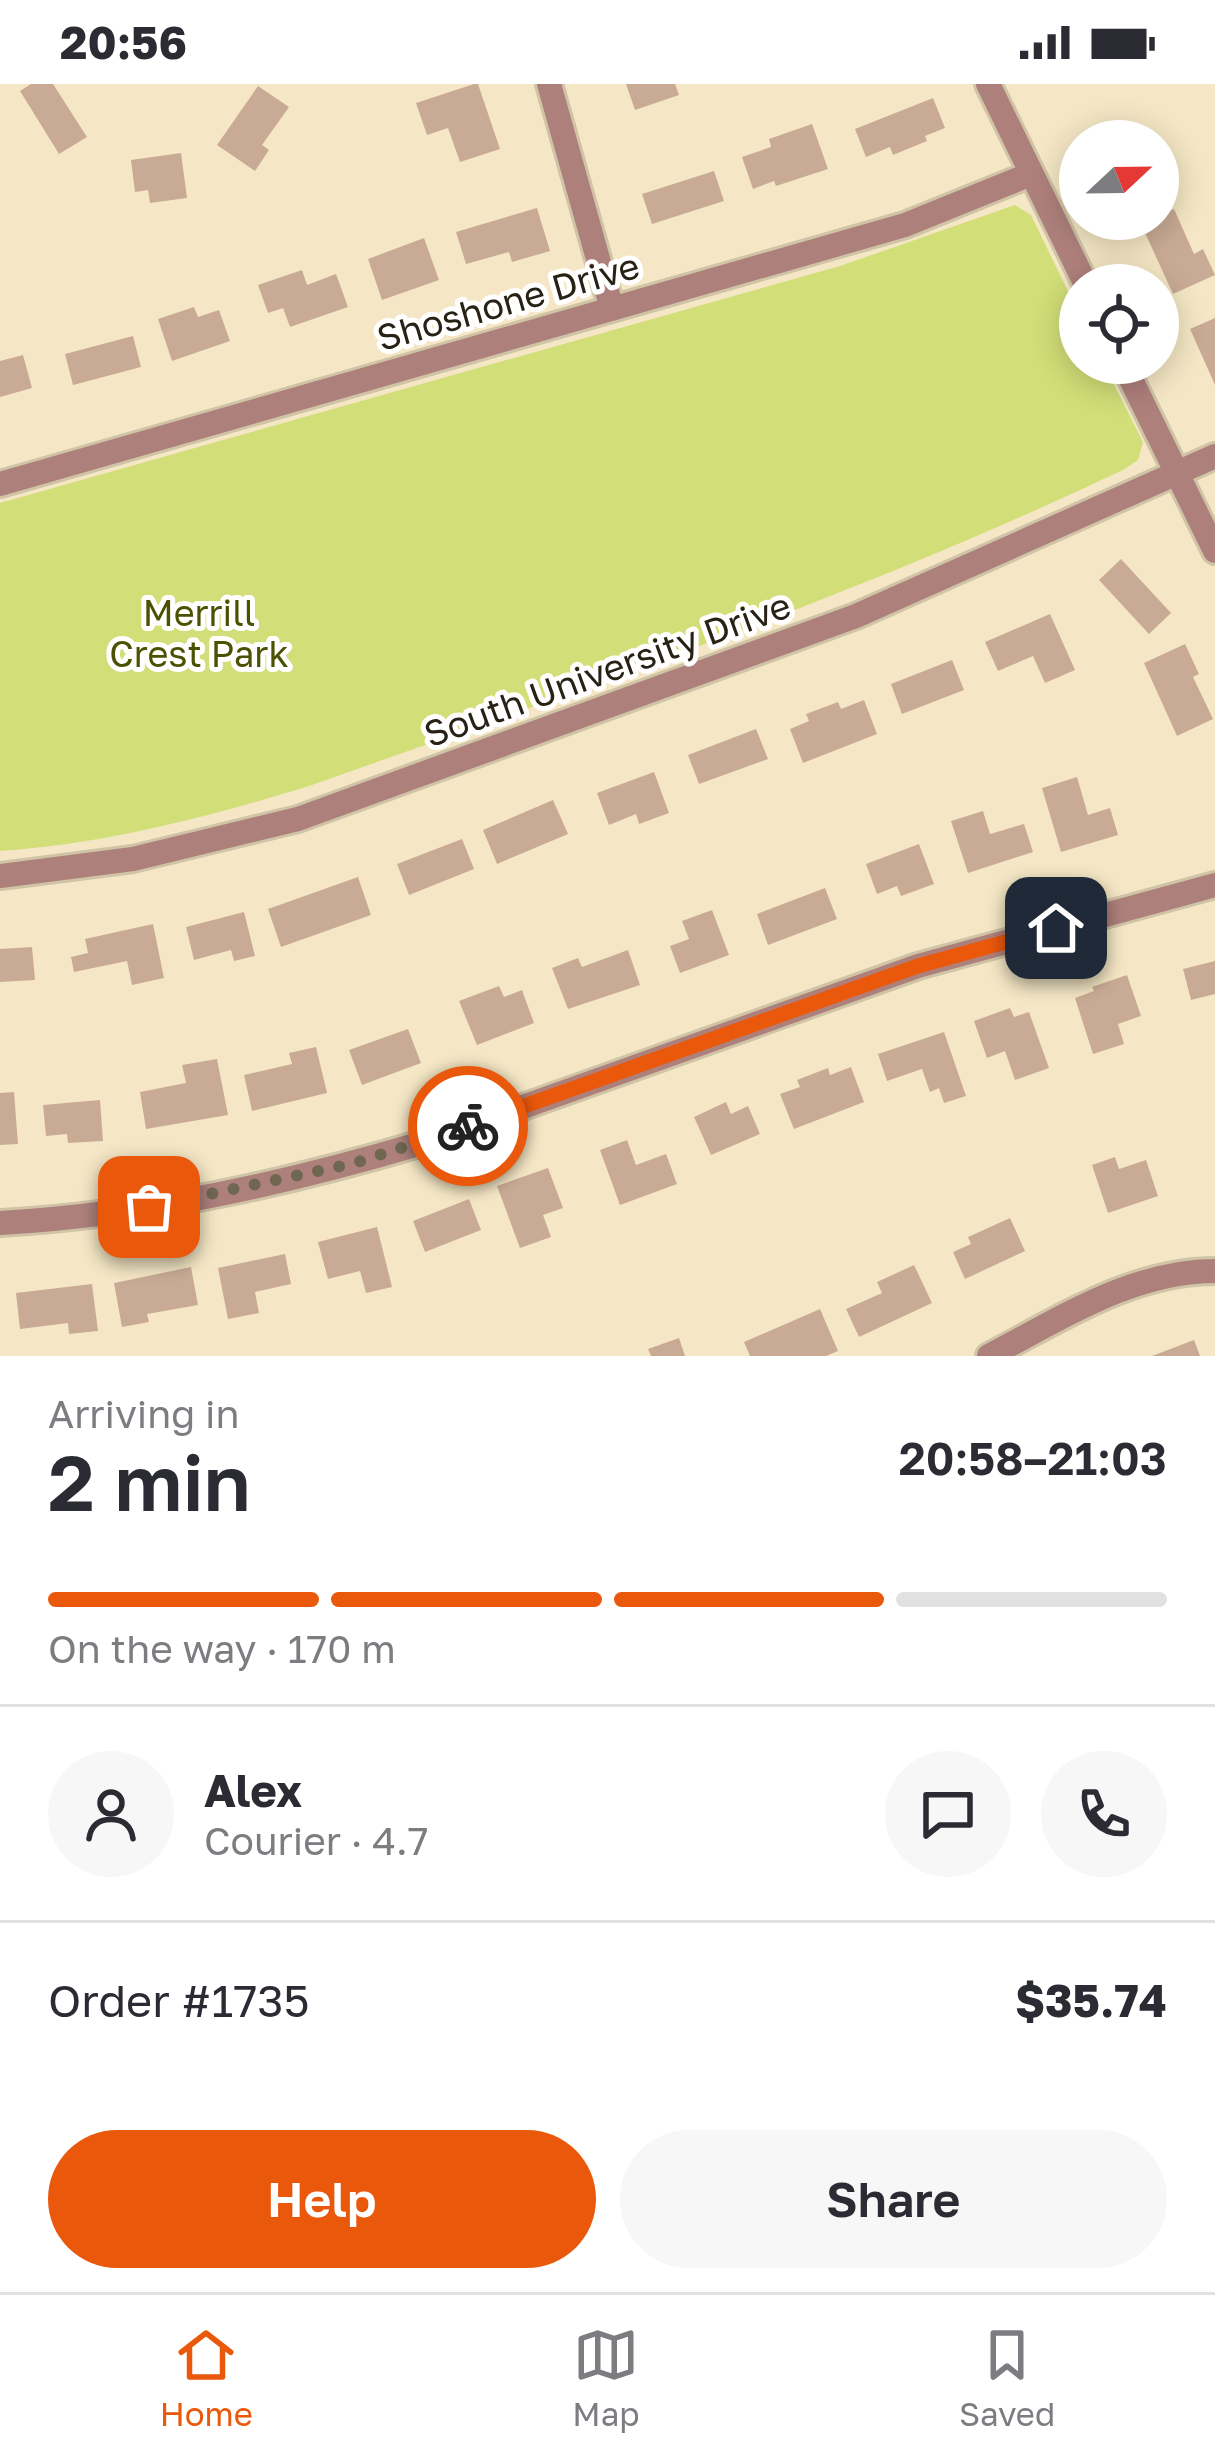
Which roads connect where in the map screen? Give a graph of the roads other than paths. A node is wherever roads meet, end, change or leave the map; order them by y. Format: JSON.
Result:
{"nodes":[{"id":1,"x":549,"y":84,"type":"edge"},
{"id":2,"x":988,"y":84,"type":"edge"},
{"id":3,"x":1031,"y":174,"type":"junction"},
{"id":4,"x":1076,"y":264,"type":"edge"},
{"id":5,"x":612,"y":309,"type":"junction"},
{"id":6,"x":1133,"y":384,"type":"edge"},
{"id":7,"x":1215,"y":456,"type":"edge"},
{"id":8,"x":1177,"y":473,"type":"junction"},
{"id":9,"x":0,"y":484,"type":"edge"},
{"id":10,"x":1215,"y":551,"type":"edge"},
{"id":11,"x":0,"y":876,"type":"edge"},
{"id":12,"x":1215,"y":885,"type":"edge"},
{"id":13,"x":0,"y":1223,"type":"edge"},
{"id":14,"x":1215,"y":1271,"type":"edge"},
{"id":15,"x":988,"y":1356,"type":"edge"}],
"edges":[{"from":1,"to":5,"type":"street"},
{"from":2,"to":3,"type":"street"},
{"from":3,"to":4,"type":"street"},
{"from":3,"to":5,"type":"street","name":"Shoshone Drive"},
{"from":5,"to":9,"type":"street","name":"Shoshone Drive"},
{"from":6,"to":8,"type":"street"},
{"from":7,"to":8,"type":"street","name":"South University Drive"},
{"from":8,"to":10,"type":"street"},
{"from":8,"to":11,"type":"street","name":"South University Drive"},
{"from":12,"to":13,"type":"street"},
{"from":14,"to":15,"type":"street"}]}
